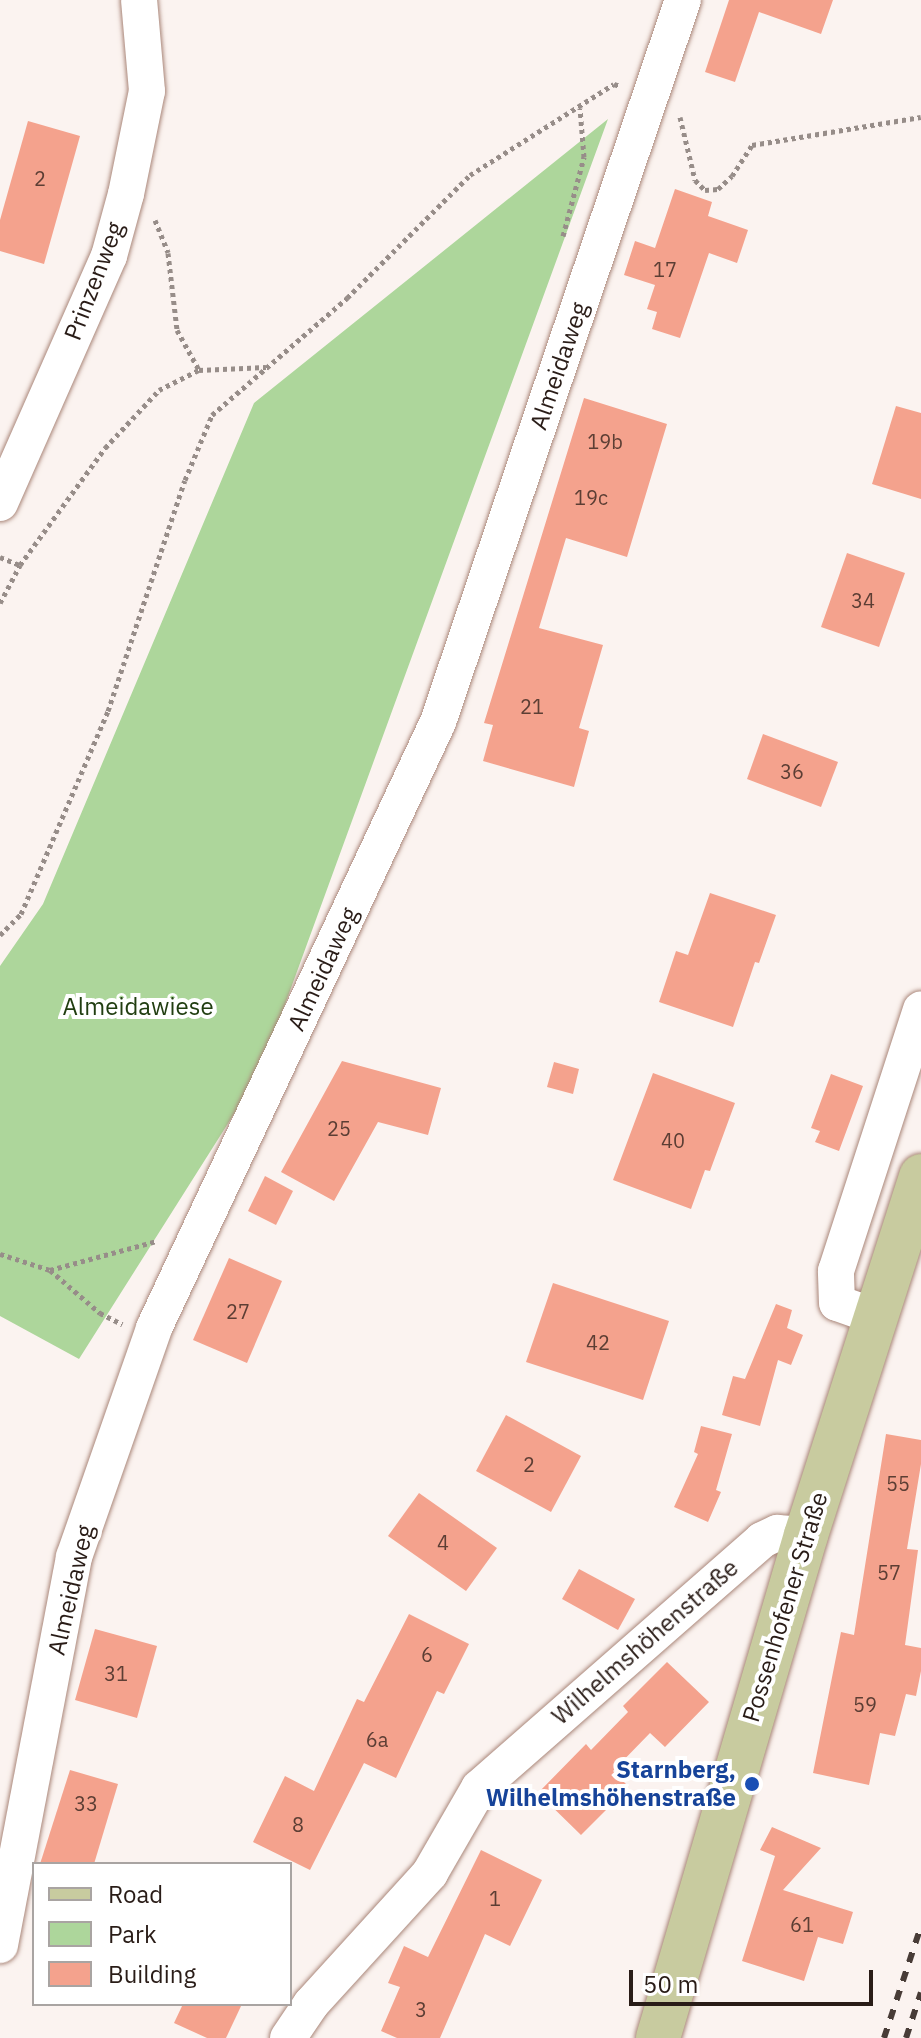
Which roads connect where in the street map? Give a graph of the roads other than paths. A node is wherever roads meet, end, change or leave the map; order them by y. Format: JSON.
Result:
{"nodes":[{"id":1,"x":139,"y":0,"type":"edge"},
{"id":2,"x":683,"y":0,"type":"edge"},
{"id":3,"x":0,"y":503,"type":"edge"},
{"id":4,"x":921,"y":1009,"type":"edge"},
{"id":5,"x":921,"y":1176,"type":"edge"},
{"id":6,"x":857,"y":1310,"type":"junction"},
{"id":7,"x":806,"y":1535,"type":"junction"},
{"id":8,"x":0,"y":1945,"type":"edge"},
{"id":9,"x":288,"y":2038,"type":"edge"},
{"id":10,"x":658,"y":2038,"type":"edge"}],
"edges":[{"from":1,"to":3,"type":"street","name":"Prinzenweg"},
{"from":2,"to":8,"type":"street","name":"Almeidaweg"},
{"from":4,"to":6,"type":"street","name":"Possenhofener Straße"},
{"from":5,"to":6,"type":"main road","name":"Possenhofener Straße"},
{"from":6,"to":7,"type":"main road","name":"Possenhofener Straße"},
{"from":7,"to":9,"type":"street","name":"Wilhelmshöhenstraße"},
{"from":7,"to":10,"type":"main road","name":"Possenhofener Straße"}]}
